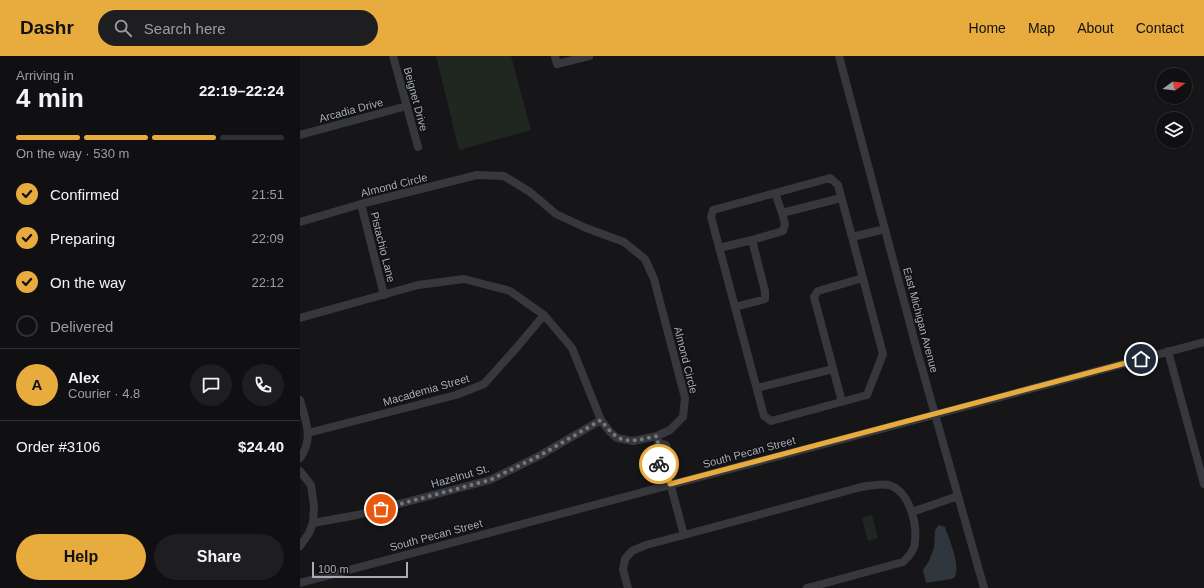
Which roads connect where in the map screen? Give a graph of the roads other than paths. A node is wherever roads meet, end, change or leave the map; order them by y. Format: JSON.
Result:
{"nodes":[{"id":1,"x":393,"y":56,"type":"edge"},
{"id":2,"x":555,"y":56,"type":"edge"},
{"id":3,"x":589,"y":56,"type":"edge"},
{"id":4,"x":839,"y":56,"type":"edge"},
{"id":5,"x":407,"y":106,"type":"junction"},
{"id":6,"x":300,"y":135,"type":"edge"},
{"id":7,"x":418,"y":147,"type":"dead end"},
{"id":8,"x":776,"y":193,"type":"junction"},
{"id":9,"x":841,"y":198,"type":"junction"},
{"id":10,"x":361,"y":204,"type":"junction"},
{"id":11,"x":782,"y":213,"type":"junction"},
{"id":12,"x":300,"y":222,"type":"edge"},
{"id":13,"x":885,"y":229,"type":"junction"},
{"id":14,"x":852,"y":237,"type":"junction"},
{"id":15,"x":752,"y":240,"type":"junction"},
{"id":16,"x":719,"y":248,"type":"junction"},
{"id":17,"x":863,"y":278,"type":"junction"},
{"id":18,"x":384,"y":295,"type":"junction"},
{"id":19,"x":735,"y":307,"type":"junction"},
{"id":20,"x":544,"y":315,"type":"junction"},
{"id":21,"x":300,"y":318,"type":"edge"},
{"id":22,"x":1204,"y":342,"type":"edge"},
{"id":23,"x":1168,"y":352,"type":"junction"},
{"id":24,"x":833,"y":369,"type":"junction"},
{"id":25,"x":757,"y":388,"type":"junction"},
{"id":26,"x":300,"y":400,"type":"edge"},
{"id":27,"x":842,"y":402,"type":"junction"},
{"id":28,"x":935,"y":414,"type":"junction"},
{"id":29,"x":601,"y":420,"type":"junction"},
{"id":30,"x":308,"y":433,"type":"junction"},
{"id":31,"x":658,"y":439,"type":"junction"},
{"id":32,"x":300,"y":458,"type":"edge"},
{"id":33,"x":300,"y":471,"type":"edge"},
{"id":34,"x":670,"y":482,"type":"junction"},
{"id":35,"x":1204,"y":484,"type":"edge"},
{"id":36,"x":958,"y":496,"type":"junction"},
{"id":37,"x":912,"y":512,"type":"junction"},
{"id":38,"x":313,"y":523,"type":"junction"},
{"id":39,"x":684,"y":535,"type":"junction"},
{"id":40,"x":300,"y":546,"type":"edge"},
{"id":41,"x":300,"y":583,"type":"edge"},
{"id":42,"x":628,"y":588,"type":"edge"},
{"id":43,"x":807,"y":588,"type":"edge"},
{"id":44,"x":984,"y":588,"type":"edge"}],
"edges":[{"from":1,"to":5,"type":"street","name":"Beignet Drive"},
{"from":2,"to":3,"type":"street"},
{"from":4,"to":13,"type":"street","name":"East Michigan Avenue"},
{"from":5,"to":6,"type":"street","name":"Arcadia Drive"},
{"from":5,"to":7,"type":"street","name":"Beignet Drive"},
{"from":8,"to":9,"type":"street"},
{"from":8,"to":11,"type":"street"},
{"from":8,"to":16,"type":"street"},
{"from":9,"to":11,"type":"street"},
{"from":9,"to":14,"type":"street"},
{"from":10,"to":12,"type":"street","name":"Almond Circle"},
{"from":10,"to":18,"type":"street","name":"Pistachio Lane"},
{"from":10,"to":31,"type":"street","name":"Almond Circle"},
{"from":11,"to":15,"type":"street"},
{"from":13,"to":14,"type":"street"},
{"from":13,"to":28,"type":"street","name":"East Michigan Avenue"},
{"from":14,"to":17,"type":"street"},
{"from":15,"to":16,"type":"street"},
{"from":15,"to":19,"type":"street"},
{"from":16,"to":19,"type":"street"},
{"from":17,"to":24,"type":"street"},
{"from":17,"to":27,"type":"street"},
{"from":18,"to":20,"type":"street","name":"Almond Circle"},
{"from":18,"to":21,"type":"street","name":"Almond Circle"},
{"from":19,"to":25,"type":"street"},
{"from":20,"to":29,"type":"street","name":"Almond Circle"},
{"from":20,"to":30,"type":"street","name":"Macademia Street"},
{"from":22,"to":23,"type":"street","name":"South Pecan Street"},
{"from":23,"to":28,"type":"street","name":"South Pecan Street"},
{"from":23,"to":35,"type":"street"},
{"from":24,"to":25,"type":"street"},
{"from":24,"to":27,"type":"street"},
{"from":25,"to":27,"type":"street"},
{"from":26,"to":30,"type":"street"},
{"from":28,"to":34,"type":"street","name":"South Pecan Street"},
{"from":28,"to":36,"type":"street","name":"East Michigan Avenue"},
{"from":29,"to":31,"type":"street","name":"Almond Circle"},
{"from":29,"to":38,"type":"street","name":"Hazelnut St."},
{"from":30,"to":32,"type":"street"},
{"from":31,"to":34,"type":"street"},
{"from":31,"to":34,"type":"street"},
{"from":33,"to":38,"type":"street"},
{"from":34,"to":39,"type":"street"},
{"from":34,"to":41,"type":"street","name":"South Pecan Street"},
{"from":36,"to":37,"type":"street"},
{"from":36,"to":44,"type":"street","name":"East Michigan Avenue"},
{"from":37,"to":39,"type":"street"},
{"from":37,"to":43,"type":"street"},
{"from":38,"to":40,"type":"street"},
{"from":39,"to":42,"type":"street"}]}
